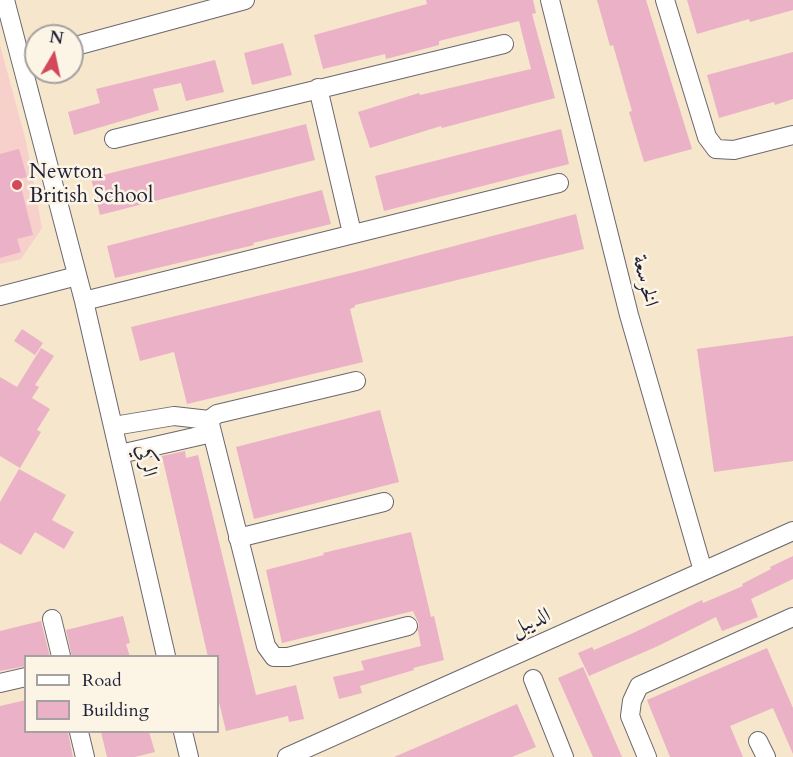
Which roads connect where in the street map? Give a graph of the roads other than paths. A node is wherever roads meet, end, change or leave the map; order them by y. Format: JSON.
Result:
{"nodes":[{"id":1,"x":5,"y":0,"type":"edge"},
{"id":2,"x":245,"y":0,"type":"edge"},
{"id":3,"x":550,"y":0,"type":"edge"},
{"id":4,"x":665,"y":0,"type":"edge"},
{"id":5,"x":84,"y":44,"type":"edge"},
{"id":6,"x":504,"y":44,"type":"dead end"},
{"id":7,"x":24,"y":47,"type":"edge"},
{"id":8,"x":35,"y":84,"type":"edge"},
{"id":9,"x":318,"y":88,"type":"junction"},
{"id":10,"x":793,"y":135,"type":"edge"},
{"id":11,"x":114,"y":139,"type":"dead end"},
{"id":12,"x":559,"y":183,"type":"dead end"},
{"id":13,"x":352,"y":233,"type":"junction"},
{"id":14,"x":77,"y":276,"type":"junction"},
{"id":15,"x":0,"y":296,"type":"edge"},
{"id":16,"x":84,"y":301,"type":"junction"},
{"id":17,"x":356,"y":381,"type":"dead end"},
{"id":18,"x":114,"y":426,"type":"junction"},
{"id":19,"x":210,"y":427,"type":"junction"},
{"id":20,"x":120,"y":454,"type":"junction"},
{"id":21,"x":384,"y":502,"type":"dead end"},
{"id":22,"x":793,"y":531,"type":"edge"},
{"id":23,"x":238,"y":538,"type":"junction"},
{"id":24,"x":703,"y":571,"type":"junction"},
{"id":25,"x":793,"y":617,"type":"edge"},
{"id":26,"x":52,"y":619,"type":"dead end"},
{"id":27,"x":408,"y":626,"type":"dead end"},
{"id":28,"x":61,"y":655,"type":"edge"},
{"id":29,"x":166,"y":655,"type":"edge"},
{"id":30,"x":24,"y":677,"type":"edge"},
{"id":31,"x":533,"y":680,"type":"dead end"},
{"id":32,"x":0,"y":683,"type":"edge"},
{"id":33,"x":79,"y":733,"type":"edge"},
{"id":34,"x":183,"y":733,"type":"edge"},
{"id":35,"x":85,"y":757,"type":"edge"},
{"id":36,"x":189,"y":757,"type":"edge"},
{"id":37,"x":287,"y":757,"type":"edge"},
{"id":38,"x":564,"y":757,"type":"edge"},
{"id":39,"x":647,"y":757,"type":"edge"}],
"edges":[{"from":1,"to":7,"type":"street","name":"الركي"},
{"from":2,"to":5,"type":"street"},
{"from":3,"to":24,"type":"street","name":"الخرسعة"},
{"from":4,"to":10,"type":"street"},
{"from":6,"to":9,"type":"street"},
{"from":8,"to":14,"type":"street","name":"الركي"},
{"from":9,"to":11,"type":"street"},
{"from":9,"to":13,"type":"street"},
{"from":12,"to":13,"type":"street"},
{"from":13,"to":16,"type":"street"},
{"from":14,"to":15,"type":"street"},
{"from":14,"to":16,"type":"street","name":"الركي"},
{"from":16,"to":18,"type":"street","name":"الركي"},
{"from":17,"to":19,"type":"street"},
{"from":18,"to":19,"type":"street"},
{"from":18,"to":20,"type":"street","name":"الركي"},
{"from":19,"to":20,"type":"street"},
{"from":19,"to":23,"type":"street"},
{"from":20,"to":29,"type":"street","name":"الركي"},
{"from":21,"to":23,"type":"street"},
{"from":22,"to":24,"type":"street","name":"الديبل"},
{"from":23,"to":27,"type":"street"},
{"from":24,"to":37,"type":"street","name":"الديبل"},
{"from":25,"to":39,"type":"street"},
{"from":26,"to":28,"type":"street"},
{"from":30,"to":32,"type":"street"},
{"from":31,"to":38,"type":"street"},
{"from":33,"to":35,"type":"street"},
{"from":34,"to":36,"type":"street"}]}
